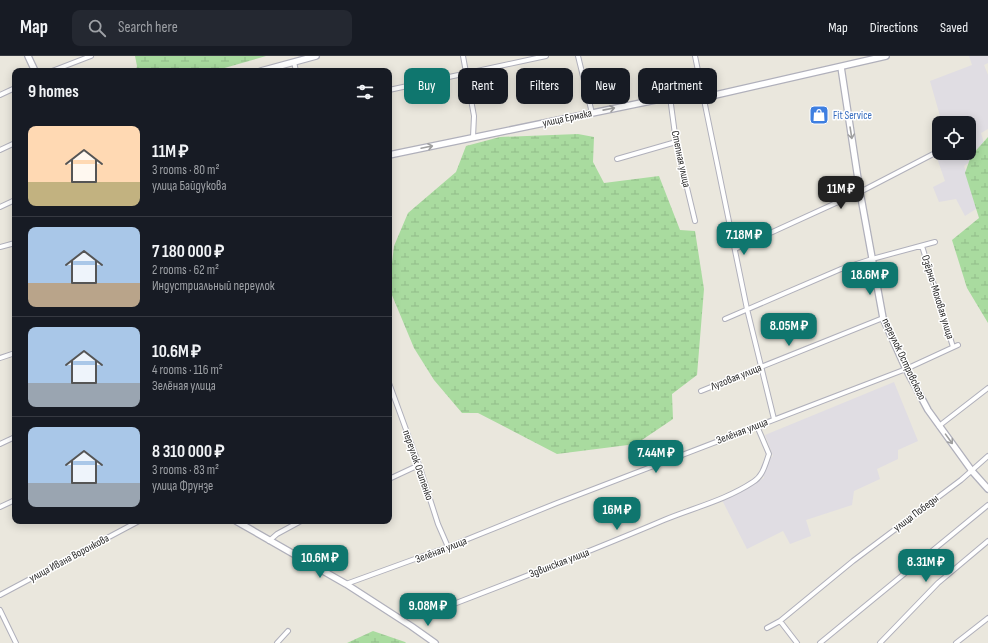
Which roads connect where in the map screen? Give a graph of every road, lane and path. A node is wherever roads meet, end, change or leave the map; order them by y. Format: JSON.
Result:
{"nodes":[{"id":1,"x":28,"y":56,"type":"edge"},
{"id":2,"x":91,"y":56,"type":"edge"},
{"id":3,"x":316,"y":56,"type":"edge"},
{"id":4,"x":463,"y":56,"type":"edge"},
{"id":5,"x":546,"y":56,"type":"edge"},
{"id":6,"x":578,"y":56,"type":"edge"},
{"id":7,"x":695,"y":56,"type":"edge"},
{"id":8,"x":886,"y":56,"type":"edge"},
{"id":9,"x":294,"y":62,"type":"junction"},
{"id":10,"x":841,"y":67,"type":"junction"},
{"id":11,"x":34,"y":68,"type":"edge"},
{"id":12,"x":60,"y":68,"type":"edge"},
{"id":13,"x":271,"y":68,"type":"edge"},
{"id":14,"x":295,"y":68,"type":"edge"},
{"id":15,"x":465,"y":68,"type":"edge"},
{"id":16,"x":493,"y":68,"type":"edge"},
{"id":17,"x":698,"y":68,"type":"edge"},
{"id":18,"x":458,"y":76,"type":"edge"},
{"id":19,"x":12,"y":89,"type":"edge"},
{"id":20,"x":392,"y":89,"type":"edge"},
{"id":21,"x":0,"y":95,"type":"edge"},
{"id":22,"x":717,"y":95,"type":"edge"},
{"id":23,"x":472,"y":104,"type":"edge"},
{"id":24,"x":638,"y":104,"type":"edge"},
{"id":25,"x":671,"y":104,"type":"edge"},
{"id":26,"x":706,"y":104,"type":"edge"},
{"id":27,"x":592,"y":113,"type":"junction"},
{"id":28,"x":473,"y":137,"type":"junction"},
{"id":29,"x":676,"y":142,"type":"junction"},
{"id":30,"x":12,"y":144,"type":"edge"},
{"id":31,"x":0,"y":150,"type":"edge"},
{"id":32,"x":392,"y":154,"type":"edge"},
{"id":33,"x":932,"y":155,"type":"edge"},
{"id":34,"x":617,"y":159,"type":"dead end"},
{"id":35,"x":860,"y":192,"type":"junction"},
{"id":36,"x":12,"y":201,"type":"edge"},
{"id":37,"x":0,"y":207,"type":"edge"},
{"id":38,"x":695,"y":221,"type":"dead end"},
{"id":39,"x":935,"y":242,"type":"dead end"},
{"id":40,"x":12,"y":244,"type":"edge"},
{"id":41,"x":922,"y":246,"type":"junction"},
{"id":42,"x":0,"y":247,"type":"edge"},
{"id":43,"x":734,"y":249,"type":"junction"},
{"id":44,"x":872,"y":259,"type":"junction"},
{"id":45,"x":747,"y":309,"type":"junction"},
{"id":46,"x":883,"y":318,"type":"junction"},
{"id":47,"x":725,"y":319,"type":"dead end"},
{"id":48,"x":958,"y":345,"type":"dead end"},
{"id":49,"x":953,"y":347,"type":"junction"},
{"id":50,"x":12,"y":354,"type":"edge"},
{"id":51,"x":0,"y":358,"type":"edge"},
{"id":52,"x":760,"y":367,"type":"junction"},
{"id":53,"x":906,"y":369,"type":"junction"},
{"id":54,"x":988,"y":388,"type":"edge"},
{"id":55,"x":701,"y":391,"type":"dead end"},
{"id":56,"x":392,"y":398,"type":"edge"},
{"id":57,"x":774,"y":419,"type":"junction"},
{"id":58,"x":757,"y":426,"type":"junction"},
{"id":59,"x":939,"y":426,"type":"junction"},
{"id":60,"x":12,"y":438,"type":"edge"},
{"id":61,"x":0,"y":444,"type":"edge"},
{"id":62,"x":988,"y":456,"type":"edge"},
{"id":63,"x":419,"y":465,"type":"junction"},
{"id":64,"x":972,"y":471,"type":"junction"},
{"id":65,"x":392,"y":478,"type":"edge"},
{"id":66,"x":988,"y":489,"type":"edge"},
{"id":67,"x":12,"y":501,"type":"edge"},
{"id":68,"x":988,"y":505,"type":"edge"},
{"id":69,"x":0,"y":507,"type":"edge"},
{"id":70,"x":133,"y":524,"type":"edge"},
{"id":71,"x":241,"y":524,"type":"edge"},
{"id":72,"x":295,"y":524,"type":"edge"},
{"id":73,"x":269,"y":541,"type":"junction"},
{"id":74,"x":988,"y":541,"type":"edge"},
{"id":75,"x":448,"y":547,"type":"junction"},
{"id":76,"x":346,"y":584,"type":"junction"},
{"id":77,"x":0,"y":595,"type":"edge"},
{"id":78,"x":0,"y":610,"type":"edge"},
{"id":79,"x":438,"y":610,"type":"dead end"},
{"id":80,"x":988,"y":618,"type":"edge"},
{"id":81,"x":780,"y":621,"type":"junction"},
{"id":82,"x":767,"y":628,"type":"dead end"},
{"id":83,"x":288,"y":631,"type":"dead end"},
{"id":84,"x":15,"y":642,"type":"edge"},
{"id":85,"x":10,"y":643,"type":"edge"},
{"id":86,"x":276,"y":643,"type":"edge"},
{"id":87,"x":435,"y":643,"type":"edge"},
{"id":88,"x":797,"y":643,"type":"edge"},
{"id":89,"x":820,"y":643,"type":"edge"},
{"id":90,"x":880,"y":643,"type":"edge"},
{"id":91,"x":956,"y":643,"type":"edge"}],
"edges":[{"from":1,"to":11,"type":"street"},
{"from":2,"to":12,"type":"street"},
{"from":3,"to":9,"type":"street"},
{"from":4,"to":15,"type":"street"},
{"from":5,"to":16,"type":"street"},
{"from":6,"to":27,"type":"street"},
{"from":7,"to":17,"type":"street"},
{"from":8,"to":10,"type":"street","name":"улица Ермака"},
{"from":9,"to":13,"type":"street"},
{"from":9,"to":14,"type":"street"},
{"from":10,"to":22,"type":"street","name":"улица Ермака"},
{"from":10,"to":35,"type":"street","name":"переулок Островского","one_way":true},
{"from":18,"to":20,"type":"street"},
{"from":19,"to":21,"type":"street"},
{"from":23,"to":28,"type":"street"},
{"from":27,"to":24,"type":"street","name":"улица Ермака","one_way":true},
{"from":25,"to":29,"type":"street","name":"Степная улица"},
{"from":26,"to":43,"type":"street"},
{"from":27,"to":28,"type":"street","name":"улица Ермака"},
{"from":32,"to":28,"type":"street","name":"улица Ермака","one_way":true},
{"from":29,"to":34,"type":"street"},
{"from":29,"to":38,"type":"street","name":"Степная улица"},
{"from":30,"to":31,"type":"street"},
{"from":33,"to":35,"type":"street"},
{"from":35,"to":43,"type":"street"},
{"from":35,"to":44,"type":"street","name":"переулок Островского"},
{"from":36,"to":37,"type":"street"},
{"from":39,"to":41,"type":"street"},
{"from":40,"to":42,"type":"street"},
{"from":41,"to":44,"type":"street"},
{"from":41,"to":49,"type":"street","name":"Озёрно-Моховая улица"},
{"from":43,"to":45,"type":"street"},
{"from":44,"to":45,"type":"street"},
{"from":44,"to":46,"type":"street","name":"переулок Островского"},
{"from":45,"to":47,"type":"street"},
{"from":45,"to":52,"type":"street"},
{"from":46,"to":52,"type":"street","name":"Луговая улица"},
{"from":46,"to":53,"type":"street","name":"переулок Островского"},
{"from":48,"to":49,"type":"street","name":"Зелёная улица"},
{"from":49,"to":53,"type":"street","name":"Зелёная улица"},
{"from":50,"to":51,"type":"street"},
{"from":52,"to":55,"type":"street","name":"Луговая улица"},
{"from":52,"to":57,"type":"street"},
{"from":53,"to":57,"type":"street","name":"Зелёная улица"},
{"from":53,"to":59,"type":"street","name":"переулок Островского"},
{"from":54,"to":59,"type":"street"},
{"from":56,"to":63,"type":"street","name":"переулок Осипенко"},
{"from":57,"to":58,"type":"street","name":"Зелёная улица"},
{"from":58,"to":75,"type":"street","name":"Зелёная улица"},
{"from":58,"to":79,"type":"street","name":"Здвинская улица"},
{"from":59,"to":64,"type":"street","name":"переулок Островского","one_way":true},
{"from":60,"to":61,"type":"street"},
{"from":62,"to":64,"type":"street","name":"улица Победы"},
{"from":63,"to":65,"type":"street"},
{"from":63,"to":75,"type":"street","name":"переулок Осипенко"},
{"from":64,"to":66,"type":"street","name":"переулок Островского"},
{"from":64,"to":81,"type":"street","name":"улица Победы"},
{"from":67,"to":69,"type":"street"},
{"from":68,"to":89,"type":"street"},
{"from":70,"to":77,"type":"street","name":"улица Ивана Воронкова"},
{"from":71,"to":73,"type":"street"},
{"from":72,"to":73,"type":"street"},
{"from":73,"to":76,"type":"street"},
{"from":74,"to":90,"type":"street"},
{"from":75,"to":76,"type":"street","name":"Зелёная улица"},
{"from":76,"to":87,"type":"street"},
{"from":78,"to":84,"type":"street"},
{"from":80,"to":91,"type":"street"},
{"from":81,"to":82,"type":"street","name":"улица Победы"},
{"from":81,"to":88,"type":"street"},
{"from":83,"to":86,"type":"street"},
{"from":84,"to":85,"type":"street"}]}
